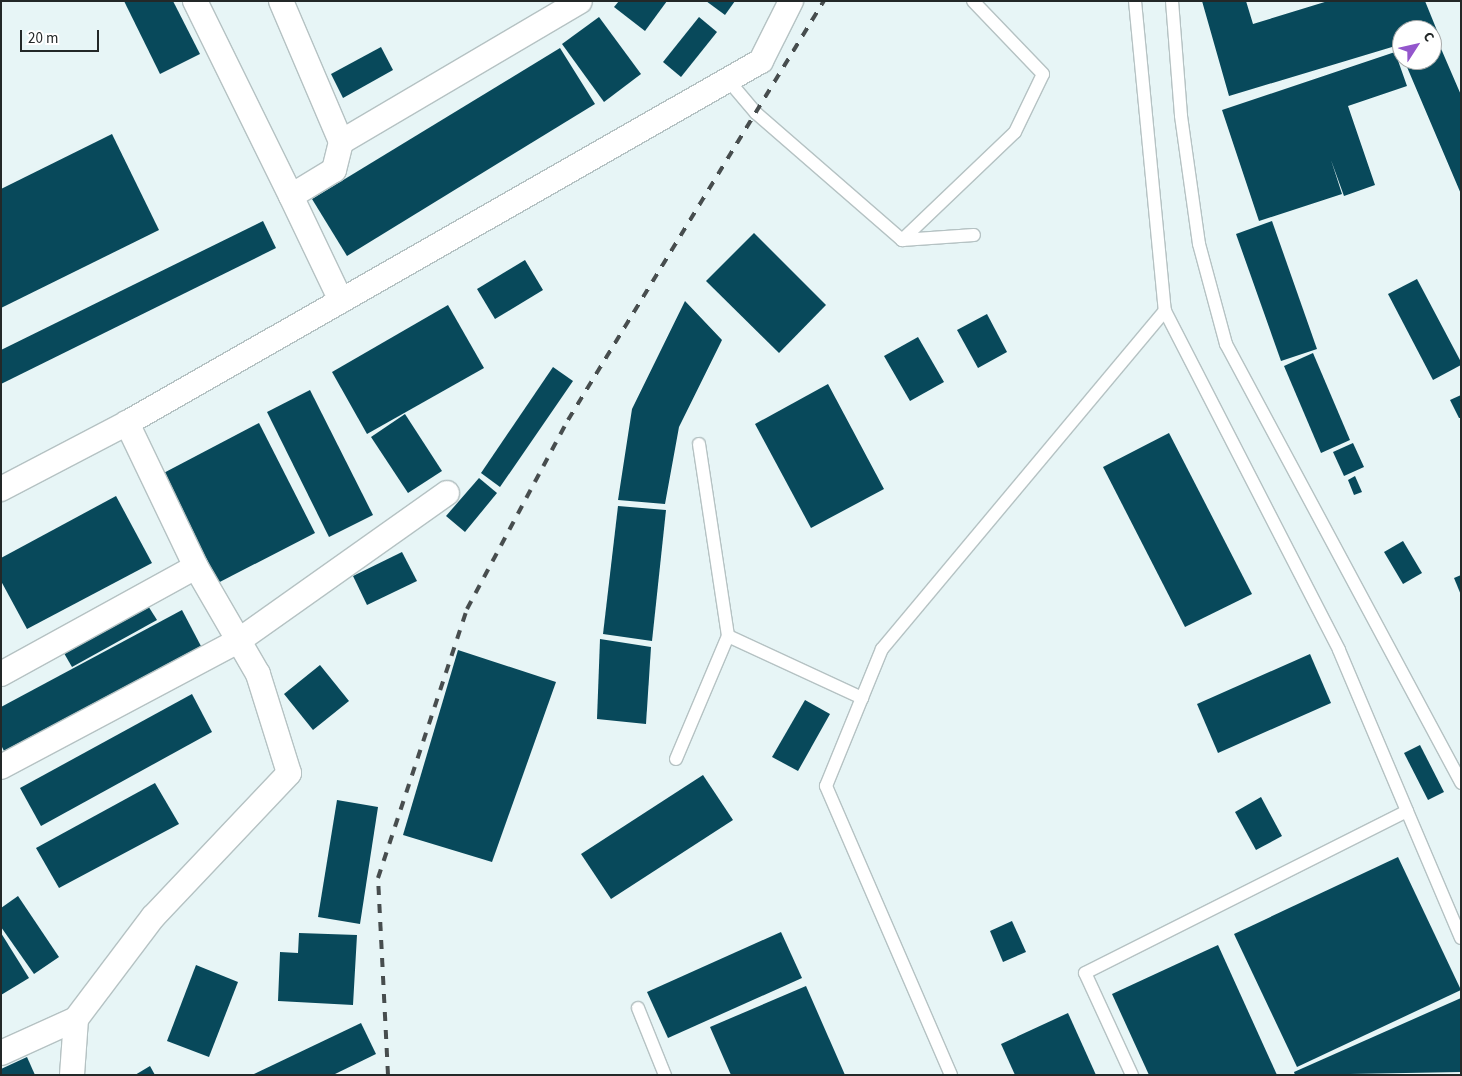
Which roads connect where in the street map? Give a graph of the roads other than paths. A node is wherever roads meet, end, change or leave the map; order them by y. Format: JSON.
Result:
{"nodes":[{"id":1,"x":195,"y":1,"type":"edge"},
{"id":2,"x":281,"y":1,"type":"edge"},
{"id":3,"x":580,"y":1,"type":"edge"},
{"id":4,"x":791,"y":1,"type":"edge"},
{"id":5,"x":973,"y":1,"type":"edge"},
{"id":6,"x":1135,"y":1,"type":"edge"},
{"id":7,"x":1172,"y":1,"type":"edge"},
{"id":8,"x":728,"y":80,"type":"junction"},
{"id":9,"x":341,"y":142,"type":"junction"},
{"id":10,"x":291,"y":196,"type":"junction"},
{"id":11,"x":974,"y":235,"type":"dead end"},
{"id":12,"x":902,"y":240,"type":"junction"},
{"id":13,"x":341,"y":301,"type":"junction"},
{"id":14,"x":1165,"y":311,"type":"junction"},
{"id":15,"x":127,"y":423,"type":"junction"},
{"id":16,"x":699,"y":444,"type":"dead end"},
{"id":17,"x":1,"y":489,"type":"edge"},
{"id":18,"x":447,"y":493,"type":"dead end"},
{"id":19,"x":196,"y":567,"type":"junction"},
{"id":20,"x":728,"y":636,"type":"junction"},
{"id":21,"x":238,"y":641,"type":"junction"},
{"id":22,"x":1,"y":674,"type":"edge"},
{"id":23,"x":862,"y":698,"type":"junction"},
{"id":24,"x":676,"y":759,"type":"dead end"},
{"id":25,"x":1,"y":767,"type":"edge"},
{"id":26,"x":1461,"y":783,"type":"edge"},
{"id":27,"x":1408,"y":811,"type":"junction"},
{"id":28,"x":1461,"y":938,"type":"edge"},
{"id":29,"x":638,"y":1008,"type":"dead end"},
{"id":30,"x":76,"y":1019,"type":"junction"},
{"id":31,"x":1,"y":1053,"type":"edge"},
{"id":32,"x":72,"y":1075,"type":"edge"},
{"id":33,"x":665,"y":1075,"type":"edge"},
{"id":34,"x":951,"y":1075,"type":"edge"},
{"id":35,"x":1132,"y":1075,"type":"edge"}],
"edges":[{"from":1,"to":10,"type":"street"},
{"from":2,"to":9,"type":"street"},
{"from":3,"to":9,"type":"street"},
{"from":4,"to":8,"type":"street"},
{"from":5,"to":12,"type":"lane"},
{"from":6,"to":14,"type":"lane"},
{"from":7,"to":26,"type":"lane"},
{"from":8,"to":12,"type":"lane"},
{"from":8,"to":13,"type":"street"},
{"from":9,"to":10,"type":"street"},
{"from":10,"to":13,"type":"street"},
{"from":11,"to":12,"type":"lane"},
{"from":13,"to":15,"type":"street"},
{"from":14,"to":23,"type":"lane"},
{"from":14,"to":27,"type":"lane"},
{"from":15,"to":17,"type":"street"},
{"from":15,"to":19,"type":"street"},
{"from":16,"to":20,"type":"lane"},
{"from":18,"to":21,"type":"street"},
{"from":19,"to":21,"type":"street"},
{"from":19,"to":22,"type":"street"},
{"from":20,"to":23,"type":"lane"},
{"from":20,"to":24,"type":"lane"},
{"from":21,"to":25,"type":"street"},
{"from":21,"to":30,"type":"street"},
{"from":23,"to":34,"type":"lane"},
{"from":27,"to":28,"type":"lane"},
{"from":27,"to":35,"type":"lane"},
{"from":29,"to":33,"type":"lane"},
{"from":30,"to":31,"type":"street"},
{"from":30,"to":32,"type":"street"}]}
